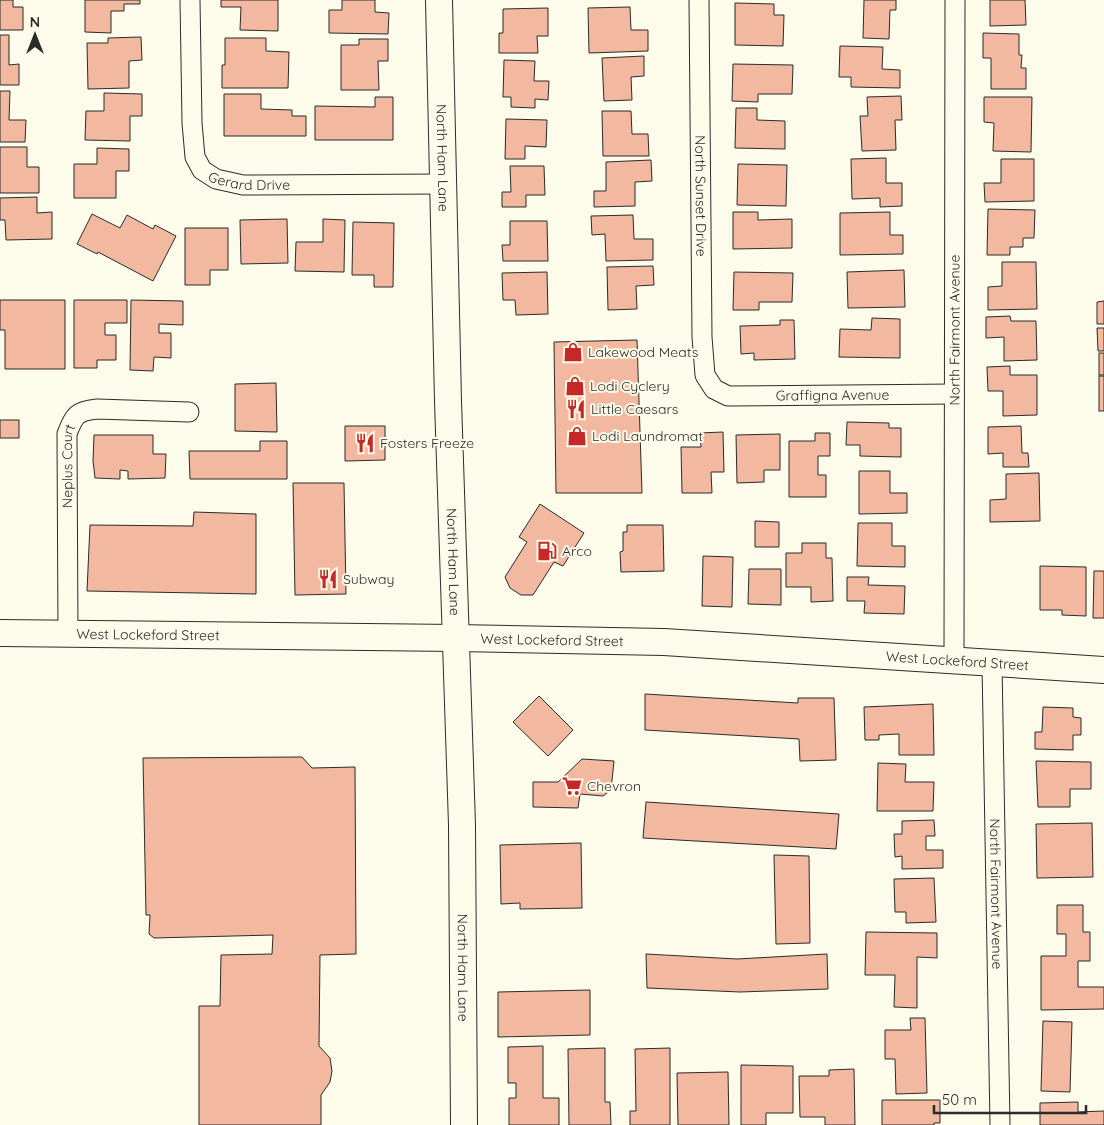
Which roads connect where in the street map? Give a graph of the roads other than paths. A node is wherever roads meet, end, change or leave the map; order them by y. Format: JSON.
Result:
{"nodes":[{"id":1,"x":190,"y":0,"type":"edge"},
{"id":2,"x":439,"y":0,"type":"edge"},
{"id":3,"x":700,"y":0,"type":"edge"},
{"id":4,"x":955,"y":0,"type":"edge"},
{"id":5,"x":443,"y":184,"type":"junction"},
{"id":6,"x":714,"y":389,"type":"joint"},
{"id":7,"x":954,"y":394,"type":"junction"},
{"id":8,"x":188,"y":412,"type":"dead end"},
{"id":9,"x":0,"y":633,"type":"edge"},
{"id":10,"x":68,"y":635,"type":"junction"},
{"id":11,"x":456,"y":638,"type":"junction"},
{"id":12,"x":954,"y":659,"type":"junction"},
{"id":13,"x":992,"y":663,"type":"junction"},
{"id":14,"x":1104,"y":670,"type":"edge"},
{"id":15,"x":464,"y":1125,"type":"edge"},
{"id":16,"x":1000,"y":1125,"type":"edge"}],
"edges":[{"from":1,"to":5,"type":"street","name":"Gerard Drive"},
{"from":2,"to":5,"type":"main road","name":"North Ham Lane"},
{"from":3,"to":6,"type":"street","name":"North Sunset Drive"},
{"from":4,"to":7,"type":"street","name":"North Fairmont Avenue"},
{"from":5,"to":11,"type":"main road","name":"North Ham Lane"},
{"from":6,"to":7,"type":"street","name":"Graffigna Avenue"},
{"from":7,"to":12,"type":"street","name":"North Fairmont Avenue"},
{"from":8,"to":10,"type":"street","name":"Neplus Court"},
{"from":9,"to":10,"type":"main road","name":"West Lockeford Street"},
{"from":10,"to":11,"type":"main road","name":"West Lockeford Street"},
{"from":11,"to":12,"type":"main road","name":"West Lockeford Street"},
{"from":11,"to":15,"type":"main road","name":"North Ham Lane"},
{"from":12,"to":13,"type":"main road","name":"West Lockeford Street"},
{"from":13,"to":14,"type":"main road","name":"West Lockeford Street"},
{"from":13,"to":16,"type":"street","name":"North Fairmont Avenue"}]}
